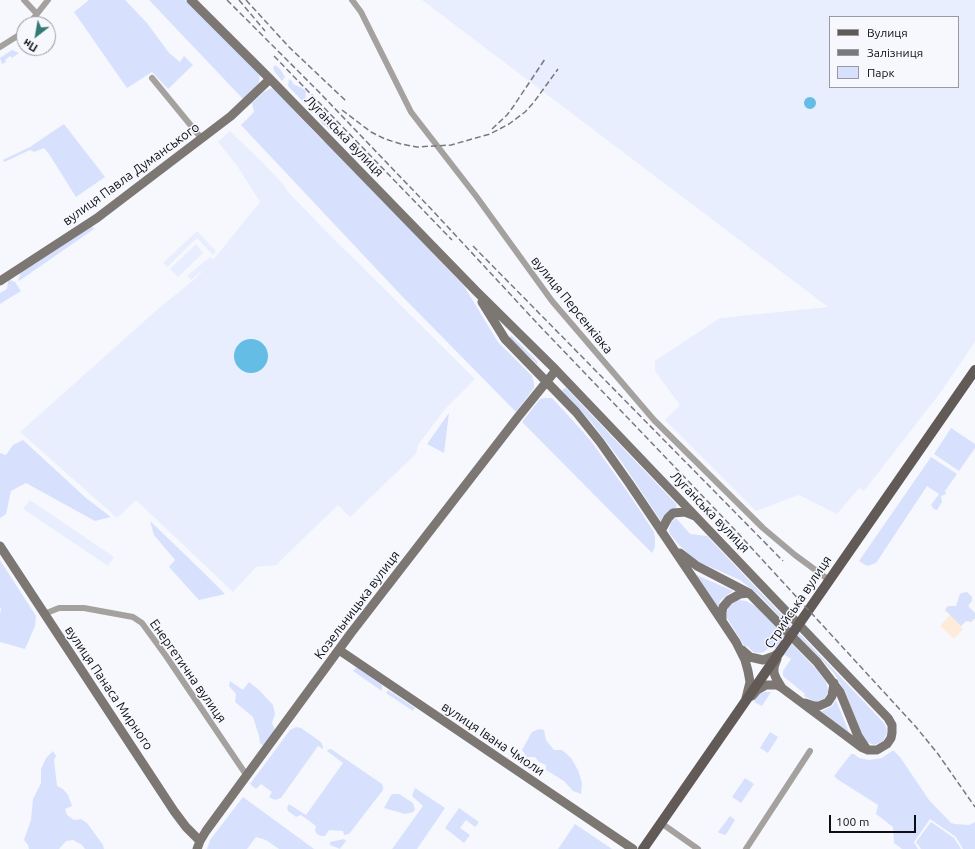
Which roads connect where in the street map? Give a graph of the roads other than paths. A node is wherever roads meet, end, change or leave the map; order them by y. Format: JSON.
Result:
{"nodes":[{"id":1,"x":24,"y":0,"type":"edge"},
{"id":2,"x":48,"y":0,"type":"edge"},
{"id":3,"x":191,"y":0,"type":"edge"},
{"id":4,"x":352,"y":0,"type":"edge"},
{"id":5,"x":37,"y":14,"type":"joint"},
{"id":6,"x":16,"y":36,"type":"edge"},
{"id":7,"x":0,"y":47,"type":"edge"},
{"id":8,"x":152,"y":78,"type":"dead end"},
{"id":9,"x":270,"y":79,"type":"junction"},
{"id":10,"x":202,"y":139,"type":"junction"},
{"id":11,"x":0,"y":281,"type":"edge"},
{"id":12,"x":477,"y":292,"type":"junction"},
{"id":13,"x":556,"y":370,"type":"junction"},
{"id":14,"x":975,"y":370,"type":"edge"},
{"id":15,"x":546,"y":382,"type":"junction"},
{"id":16,"x":697,"y":517,"type":"junction"},
{"id":17,"x":661,"y":531,"type":"junction"},
{"id":18,"x":671,"y":545,"type":"junction"},
{"id":19,"x":0,"y":546,"type":"edge"},
{"id":20,"x":829,"y":580,"type":"junction"},
{"id":21,"x":749,"y":593,"type":"junction"},
{"id":22,"x":44,"y":614,"type":"junction"},
{"id":23,"x":722,"y":621,"type":"junction"},
{"id":24,"x":736,"y":642,"type":"junction"},
{"id":25,"x":339,"y":650,"type":"junction"},
{"id":26,"x":780,"y":652,"type":"junction"},
{"id":27,"x":834,"y":683,"type":"junction"},
{"id":28,"x":782,"y":688,"type":"junction"},
{"id":29,"x":799,"y":700,"type":"junction"},
{"id":30,"x":742,"y":708,"type":"junction"},
{"id":31,"x":868,"y":750,"type":"junction"},
{"id":32,"x":810,"y":751,"type":"dead end"},
{"id":33,"x":247,"y":776,"type":"junction"},
{"id":34,"x":661,"y":823,"type":"junction"},
{"id":35,"x":199,"y":845,"type":"edge"},
{"id":36,"x":632,"y":849,"type":"edge"},
{"id":37,"x":643,"y":849,"type":"edge"},
{"id":38,"x":698,"y":849,"type":"edge"},
{"id":39,"x":746,"y":849,"type":"edge"}],
"edges":[{"from":1,"to":5,"type":"street"},
{"from":2,"to":5,"type":"street"},
{"from":3,"to":9,"type":"main road","name":"Луганська вулиця"},
{"from":4,"to":20,"type":"street","name":"вулиця Персенківка"},
{"from":6,"to":7,"type":"street"},
{"from":8,"to":10,"type":"street"},
{"from":9,"to":10,"type":"main road","name":"вулиця Павла Думанського"},
{"from":9,"to":12,"type":"main road","name":"Луганська вулиця"},
{"from":10,"to":11,"type":"main road","name":"вулиця Павла Думанського"},
{"from":12,"to":13,"type":"main road","name":"Луганська вулиця"},
{"from":12,"to":15,"type":"main road","name":"Луганська вулиця"},
{"from":13,"to":15,"type":"main road","name":"Козельницька вулиця"},
{"from":13,"to":16,"type":"main road","name":"Луганська вулиця"},
{"from":14,"to":20,"type":"main road","name":"Стрийська вулиця"},
{"from":15,"to":17,"type":"main road","name":"Луганська вулиця"},
{"from":15,"to":25,"type":"main road","name":"Козельницька вулиця"},
{"from":16,"to":17,"type":"main road"},
{"from":16,"to":31,"type":"main road","name":"Луганська вулиця"},
{"from":17,"to":18,"type":"main road","name":"Луганська вулиця"},
{"from":18,"to":21,"type":"main road","name":"Луганська вулиця"},
{"from":18,"to":23,"type":"main road","name":"Луганська вулиця"},
{"from":19,"to":22,"type":"main road","name":"вулиця Панаса Мирного"},
{"from":20,"to":26,"type":"main road","name":"Стрийська вулиця"},
{"from":21,"to":23,"type":"main road"},
{"from":21,"to":27,"type":"main road","name":"Луганська вулиця"},
{"from":22,"to":33,"type":"street","name":"Енергетична вулиця"},
{"from":22,"to":35,"type":"main road","name":"вулиця Панаса Мирного"},
{"from":23,"to":24,"type":"main road","name":"Луганська вулиця"},
{"from":24,"to":26,"type":"main road","name":"Луганська вулиця"},
{"from":24,"to":30,"type":"main road","name":"Луганська вулиця"},
{"from":25,"to":33,"type":"main road","name":"Козельницька вулиця"},
{"from":25,"to":36,"type":"main road","name":"вулиця Івана Чмоли"},
{"from":26,"to":28,"type":"main road"},
{"from":26,"to":30,"type":"main road","name":"Стрийська вулиця"},
{"from":27,"to":29,"type":"main road"},
{"from":27,"to":31,"type":"main road","name":"Луганська вулиця"},
{"from":28,"to":29,"type":"main road"},
{"from":28,"to":30,"type":"main road"},
{"from":29,"to":31,"type":"main road"},
{"from":30,"to":34,"type":"main road","name":"Стрийська вулиця"},
{"from":32,"to":39,"type":"street"},
{"from":33,"to":35,"type":"main road","name":"Козельницька вулиця"},
{"from":34,"to":37,"type":"main road","name":"Стрийська вулиця"},
{"from":34,"to":38,"type":"street"}]}
